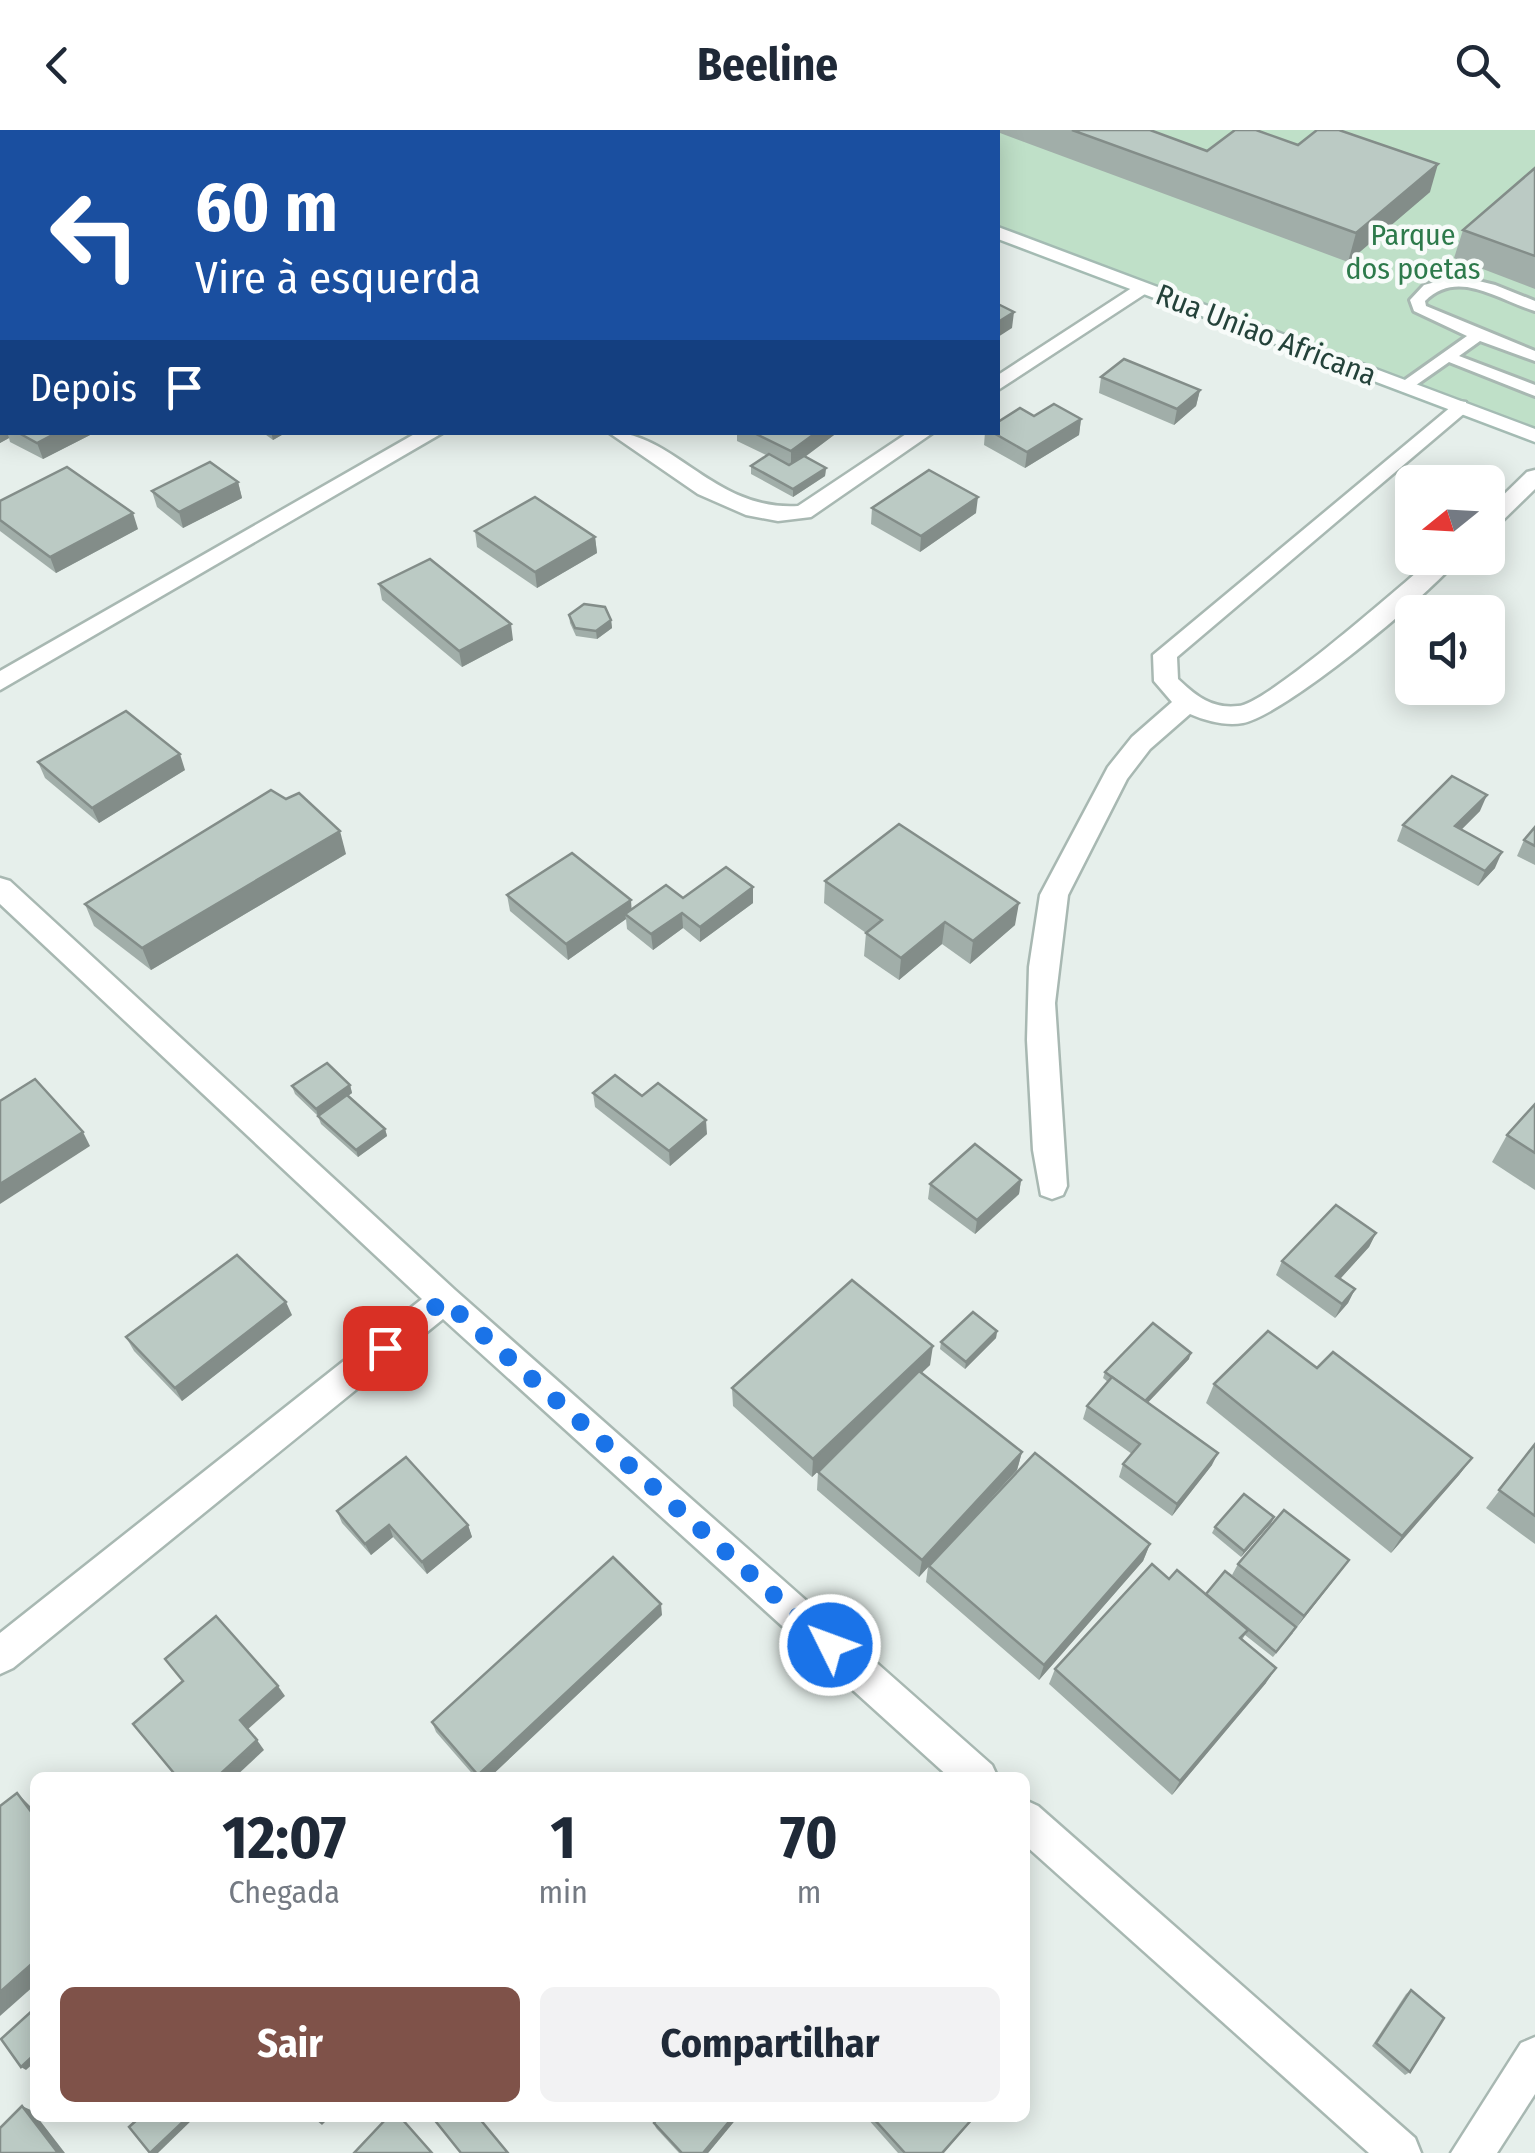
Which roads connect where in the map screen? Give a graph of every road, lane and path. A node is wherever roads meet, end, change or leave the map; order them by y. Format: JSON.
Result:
{"nodes":[{"id":1,"x":1000,"y":234,"type":"edge"},
{"id":2,"x":1142,"y":288,"type":"junction"},
{"id":3,"x":1535,"y":306,"type":"edge"},
{"id":4,"x":1478,"y":335,"type":"junction"},
{"id":5,"x":1535,"y":356,"type":"edge"},
{"id":6,"x":1450,"y":358,"type":"junction"},
{"id":7,"x":1000,"y":383,"type":"edge"},
{"id":8,"x":1404,"y":386,"type":"junction"},
{"id":9,"x":1535,"y":390,"type":"edge"},
{"id":10,"x":1458,"y":407,"type":"junction"},
{"id":11,"x":429,"y":435,"type":"edge"},
{"id":12,"x":623,"y":435,"type":"edge"},
{"id":13,"x":919,"y":435,"type":"edge"},
{"id":14,"x":1535,"y":436,"type":"edge"},
{"id":15,"x":1535,"y":477,"type":"edge"},
{"id":16,"x":1505,"y":506,"type":"edge"},
{"id":17,"x":1427,"y":575,"type":"edge"},
{"id":18,"x":0,"y":682,"type":"edge"},
{"id":19,"x":1188,"y":703,"type":"junction"},
{"id":20,"x":0,"y":888,"type":"edge"},
{"id":21,"x":1052,"y":1186,"type":"dead end"},
{"id":22,"x":444,"y":1300,"type":"junction"},
{"id":23,"x":0,"y":1656,"type":"edge"},
{"id":24,"x":972,"y":1772,"type":"edge"},
{"id":25,"x":1030,"y":1823,"type":"edge"},
{"id":26,"x":1535,"y":2057,"type":"edge"},
{"id":27,"x":1400,"y":2153,"type":"edge"},
{"id":28,"x":1472,"y":2153,"type":"edge"}],
"edges":[{"from":1,"to":2,"type":"street","name":"Rua Uniao Africana"},
{"from":2,"to":7,"type":"street"},
{"from":2,"to":8,"type":"street","name":"Rua Uniao Africana"},
{"from":3,"to":4,"type":"lane"},
{"from":4,"to":5,"type":"lane"},
{"from":4,"to":6,"type":"lane"},
{"from":6,"to":8,"type":"lane"},
{"from":6,"to":9,"type":"lane"},
{"from":8,"to":10,"type":"street","name":"Rua Uniao Africana"},
{"from":10,"to":14,"type":"street","name":"Rua Uniao Africana"},
{"from":10,"to":19,"type":"street"},
{"from":11,"to":18,"type":"street"},
{"from":12,"to":13,"type":"street"},
{"from":15,"to":16,"type":"street"},
{"from":17,"to":19,"type":"street"},
{"from":19,"to":21,"type":"street"},
{"from":20,"to":22,"type":"street"},
{"from":22,"to":23,"type":"street"},
{"from":22,"to":24,"type":"street"},
{"from":25,"to":27,"type":"street"},
{"from":26,"to":28,"type":"street"}]}
